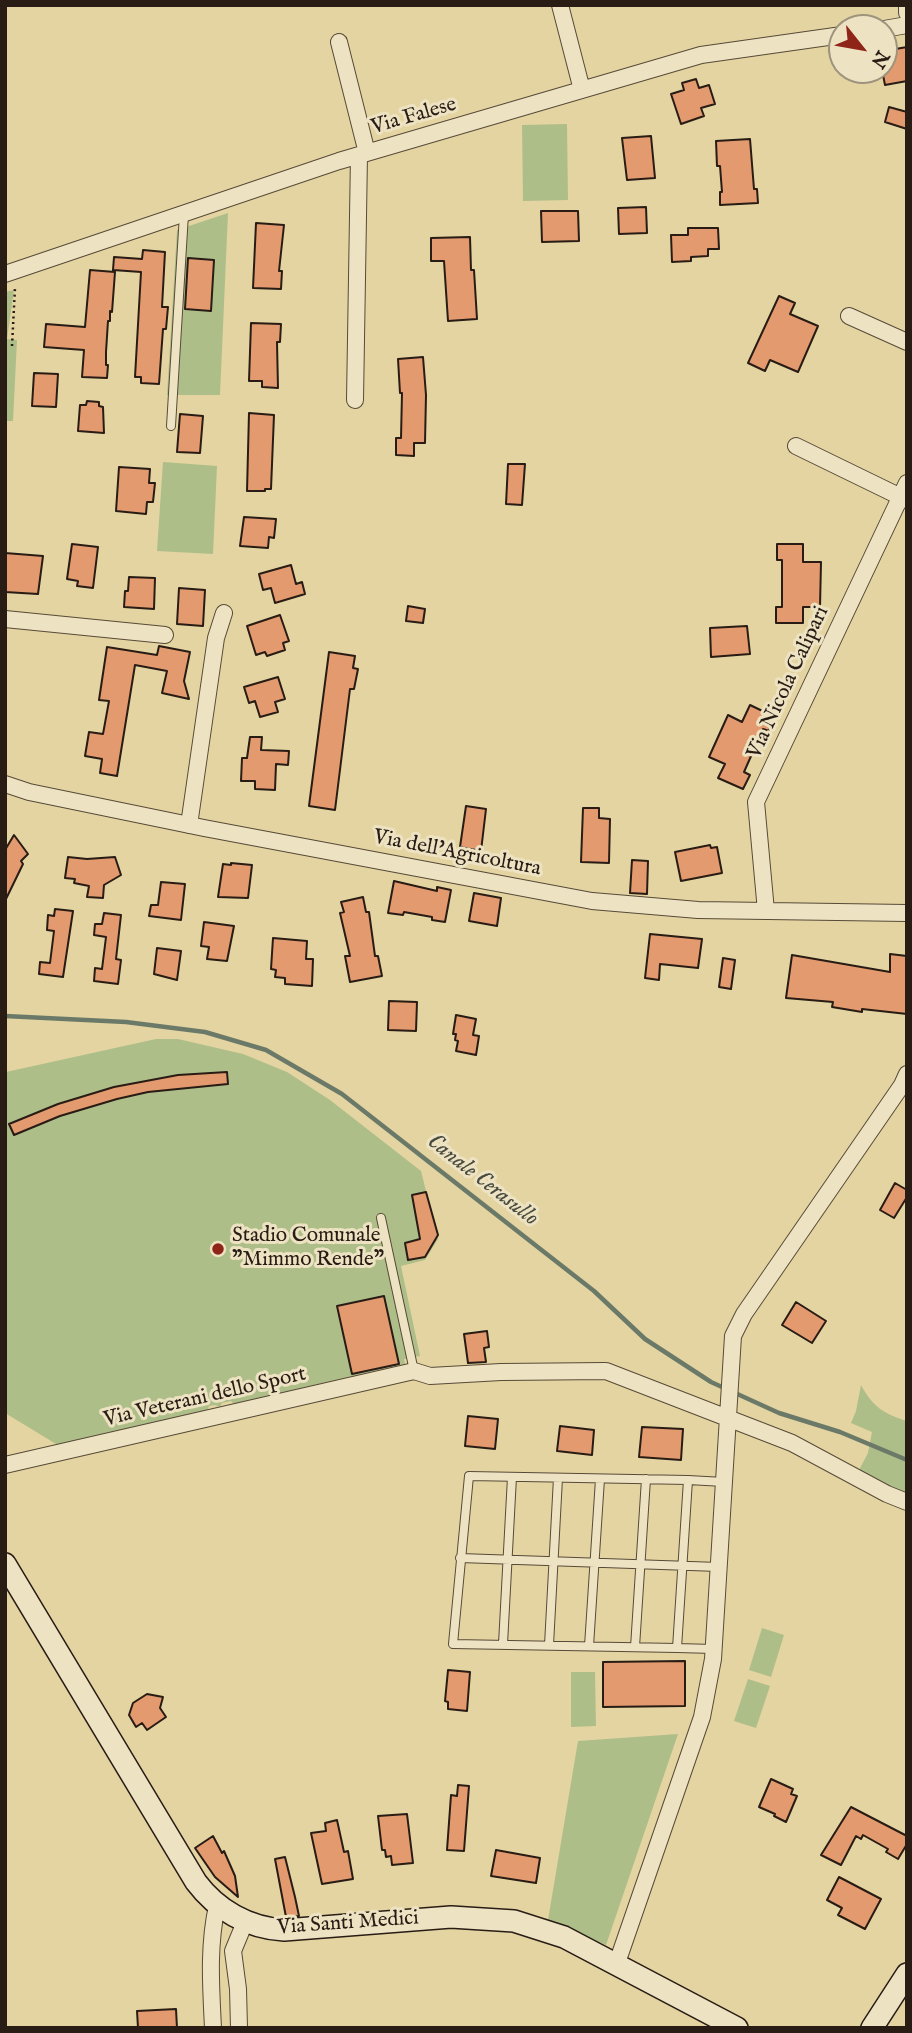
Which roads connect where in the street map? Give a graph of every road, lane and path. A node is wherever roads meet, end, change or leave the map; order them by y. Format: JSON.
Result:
{"nodes":[{"id":1,"x":560,"y":5,"type":"edge"},
{"id":2,"x":906,"y":5,"type":"edge"},
{"id":3,"x":907,"y":13,"type":"edge"},
{"id":4,"x":828,"y":37,"type":"edge"},
{"id":5,"x":339,"y":42,"type":"dead end"},
{"id":6,"x":582,"y":90,"type":"junction"},
{"id":7,"x":363,"y":154,"type":"junction"},
{"id":8,"x":184,"y":214,"type":"junction"},
{"id":9,"x":10,"y":272,"type":"edge"},
{"id":10,"x":849,"y":316,"type":"dead end"},
{"id":11,"x":907,"y":342,"type":"edge"},
{"id":12,"x":12,"y":346,"type":"dead end"},
{"id":13,"x":355,"y":400,"type":"dead end"},
{"id":14,"x":171,"y":426,"type":"dead end"},
{"id":15,"x":796,"y":446,"type":"dead end"},
{"id":16,"x":904,"y":493,"type":"edge"},
{"id":17,"x":224,"y":613,"type":"dead end"},
{"id":18,"x":5,"y":619,"type":"edge"},
{"id":19,"x":164,"y":635,"type":"dead end"},
{"id":20,"x":5,"y":784,"type":"edge"},
{"id":21,"x":190,"y":825,"type":"junction"},
{"id":22,"x":766,"y":911,"type":"junction"},
{"id":23,"x":907,"y":913,"type":"edge"},
{"id":24,"x":907,"y":1074,"type":"edge"},
{"id":25,"x":382,"y":1218,"type":"dead end"},
{"id":26,"x":414,"y":1371,"type":"junction"},
{"id":27,"x":727,"y":1419,"type":"junction"},
{"id":28,"x":5,"y":1465,"type":"edge"},
{"id":29,"x":512,"y":1477,"type":"junction"},
{"id":30,"x":558,"y":1478,"type":"junction"},
{"id":31,"x":600,"y":1479,"type":"junction"},
{"id":32,"x":646,"y":1479,"type":"junction"},
{"id":33,"x":688,"y":1480,"type":"junction"},
{"id":34,"x":724,"y":1482,"type":"junction"},
{"id":35,"x":907,"y":1502,"type":"edge"},
{"id":36,"x":460,"y":1558,"type":"junction"},
{"id":37,"x":507,"y":1559,"type":"junction"},
{"id":38,"x":554,"y":1561,"type":"junction"},
{"id":39,"x":595,"y":1562,"type":"junction"},
{"id":40,"x":5,"y":1564,"type":"edge"},
{"id":41,"x":640,"y":1564,"type":"junction"},
{"id":42,"x":683,"y":1565,"type":"junction"},
{"id":43,"x":719,"y":1567,"type":"junction"},
{"id":44,"x":502,"y":1644,"type":"junction"},
{"id":45,"x":548,"y":1645,"type":"junction"},
{"id":46,"x":589,"y":1646,"type":"junction"},
{"id":47,"x":635,"y":1647,"type":"junction"},
{"id":48,"x":677,"y":1648,"type":"junction"},
{"id":49,"x":714,"y":1649,"type":"junction"},
{"id":50,"x":215,"y":1915,"type":"junction"},
{"id":51,"x":245,"y":1922,"type":"junction"},
{"id":52,"x":233,"y":1951,"type":"junction"},
{"id":53,"x":617,"y":1963,"type":"junction"},
{"id":54,"x":907,"y":1974,"type":"edge"},
{"id":55,"x":213,"y":2028,"type":"edge"},
{"id":56,"x":239,"y":2028,"type":"edge"},
{"id":57,"x":737,"y":2028,"type":"edge"},
{"id":58,"x":872,"y":2028,"type":"edge"}],
"edges":[{"from":1,"to":6,"type":"street"},
{"from":2,"to":3,"type":"street"},
{"from":4,"to":6,"type":"street","name":"Via Falese"},
{"from":5,"to":7,"type":"street"},
{"from":6,"to":7,"type":"street","name":"Via Falese"},
{"from":7,"to":8,"type":"street","name":"Via Falese"},
{"from":7,"to":13,"type":"street"},
{"from":8,"to":9,"type":"street","name":"Via Falese"},
{"from":8,"to":14,"type":"lane"},
{"from":9,"to":12,"type":"path"},
{"from":10,"to":11,"type":"street"},
{"from":15,"to":16,"type":"street"},
{"from":16,"to":22,"type":"street","name":"Via Nicola Calipari"},
{"from":17,"to":21,"type":"street"},
{"from":18,"to":19,"type":"street"},
{"from":20,"to":21,"type":"street","name":"Via dell'Agricoltura"},
{"from":21,"to":22,"type":"street","name":"Via dell'Agricoltura"},
{"from":22,"to":23,"type":"street","name":"Via dell'Agricoltura"},
{"from":24,"to":27,"type":"street"},
{"from":25,"to":26,"type":"lane"},
{"from":26,"to":27,"type":"street","name":"Via Veterani dello Sport"},
{"from":26,"to":28,"type":"street","name":"Via Veterani dello Sport"},
{"from":27,"to":34,"type":"street"},
{"from":27,"to":35,"type":"street","name":"Via Veterani dello Sport"},
{"from":29,"to":30,"type":"lane"},
{"from":29,"to":36,"type":"lane"},
{"from":29,"to":37,"type":"lane"},
{"from":30,"to":31,"type":"lane"},
{"from":30,"to":38,"type":"lane"},
{"from":31,"to":32,"type":"lane"},
{"from":31,"to":39,"type":"lane"},
{"from":32,"to":33,"type":"lane"},
{"from":32,"to":41,"type":"lane"},
{"from":33,"to":34,"type":"lane"},
{"from":33,"to":42,"type":"lane"},
{"from":34,"to":43,"type":"street"},
{"from":36,"to":37,"type":"lane"},
{"from":36,"to":44,"type":"lane"},
{"from":37,"to":38,"type":"lane"},
{"from":37,"to":44,"type":"lane"},
{"from":38,"to":39,"type":"lane"},
{"from":38,"to":45,"type":"lane"},
{"from":39,"to":41,"type":"lane"},
{"from":39,"to":46,"type":"lane"},
{"from":40,"to":50,"type":"street","name":"Via Santi Medici"},
{"from":41,"to":42,"type":"lane"},
{"from":41,"to":47,"type":"lane"},
{"from":42,"to":43,"type":"lane"},
{"from":42,"to":48,"type":"lane"},
{"from":43,"to":49,"type":"street"},
{"from":44,"to":45,"type":"lane"},
{"from":45,"to":46,"type":"lane"},
{"from":46,"to":47,"type":"lane"},
{"from":47,"to":48,"type":"lane"},
{"from":48,"to":49,"type":"lane"},
{"from":49,"to":53,"type":"street"},
{"from":50,"to":51,"type":"street","name":"Via Santi Medici"},
{"from":50,"to":52,"type":"street"},
{"from":50,"to":55,"type":"street"},
{"from":51,"to":52,"type":"street"},
{"from":51,"to":53,"type":"street","name":"Via Santi Medici"},
{"from":52,"to":56,"type":"street"},
{"from":53,"to":57,"type":"street","name":"Via Santi Medici"},
{"from":54,"to":58,"type":"street"}]}
